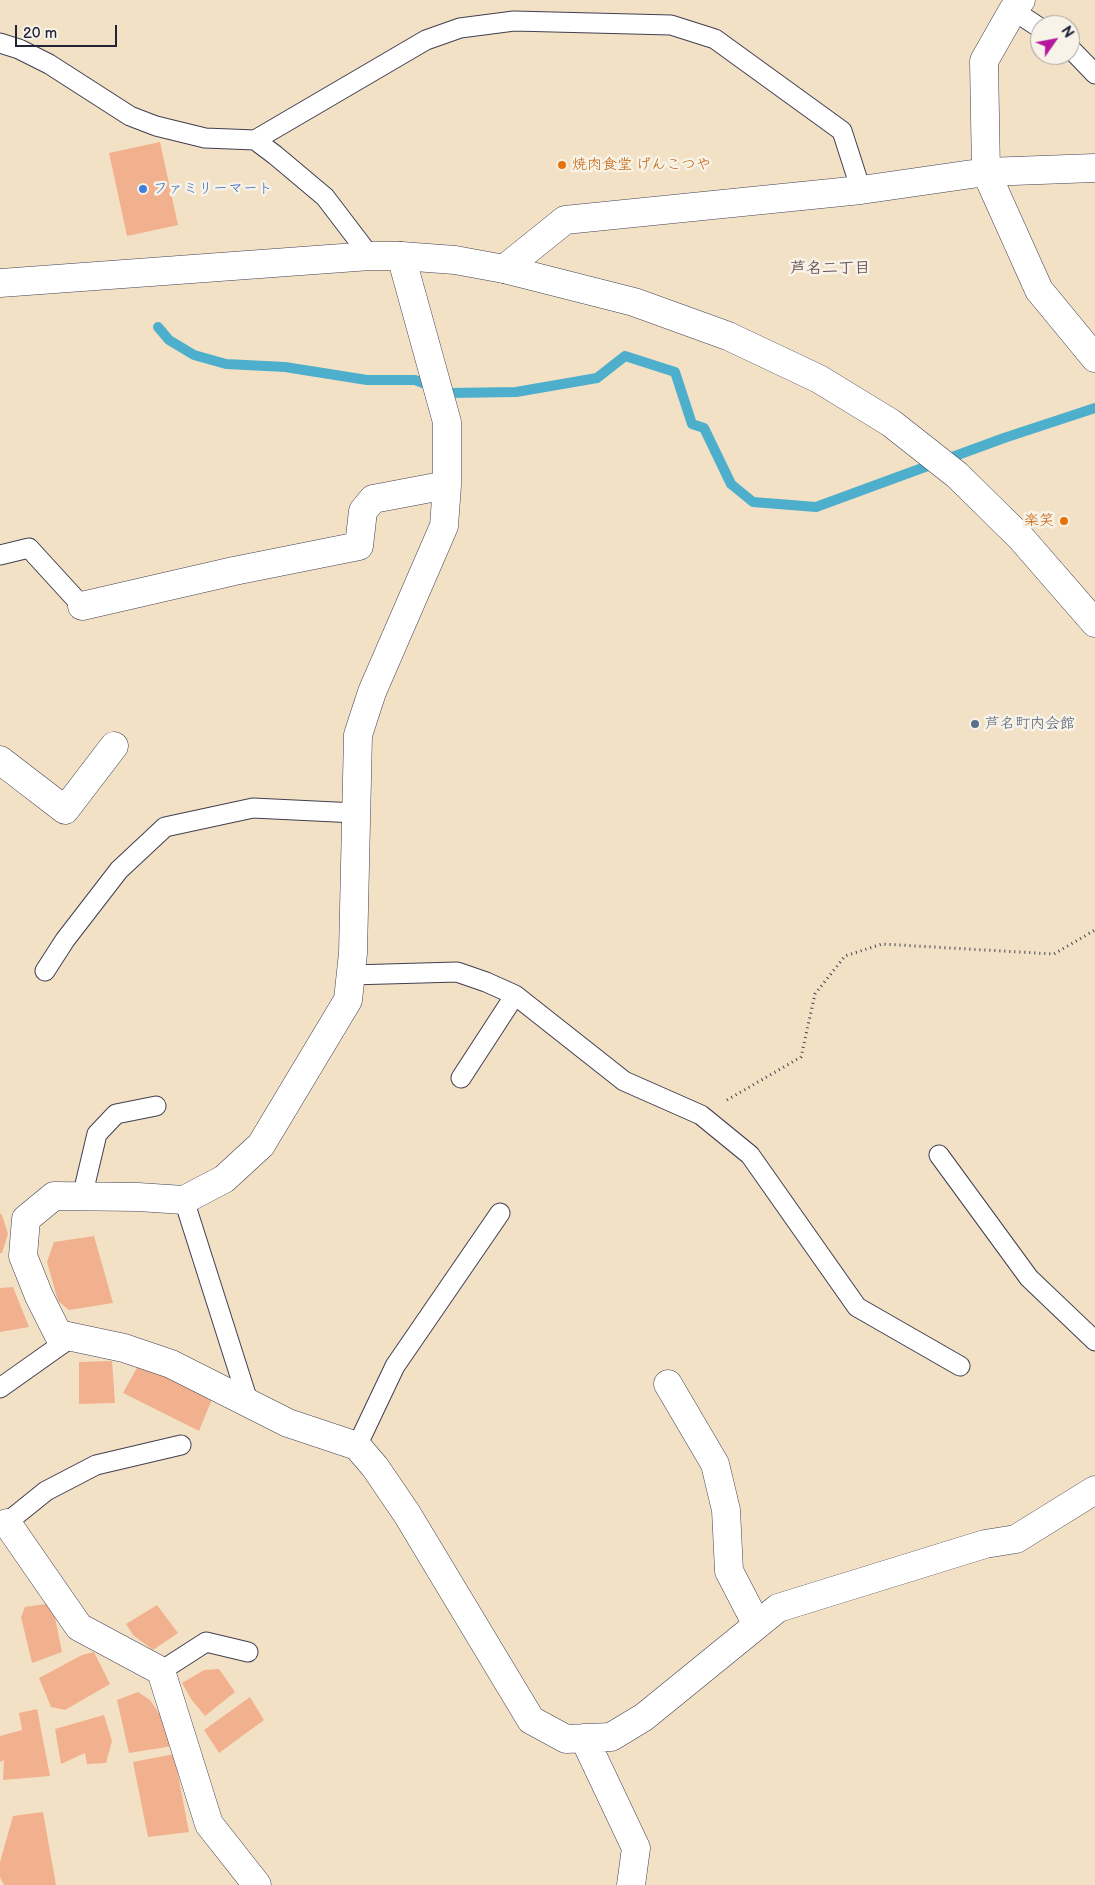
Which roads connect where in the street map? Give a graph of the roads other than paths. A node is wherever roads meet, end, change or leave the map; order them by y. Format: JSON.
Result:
{"nodes":[{"id":1,"x":1012,"y":3,"type":"edge"},
{"id":2,"x":1030,"y":19,"type":"edge"},
{"id":3,"x":0,"y":43,"type":"edge"},
{"id":4,"x":1080,"y":58,"type":"edge"},
{"id":5,"x":1095,"y":74,"type":"edge"},
{"id":6,"x":255,"y":140,"type":"junction"},
{"id":7,"x":1095,"y":168,"type":"edge"},
{"id":8,"x":986,"y":172,"type":"junction"},
{"id":9,"x":861,"y":190,"type":"junction"},
{"id":10,"x":370,"y":256,"type":"junction"},
{"id":11,"x":401,"y":256,"type":"junction"},
{"id":12,"x":504,"y":269,"type":"junction"},
{"id":13,"x":0,"y":283,"type":"edge"},
{"id":14,"x":1095,"y":358,"type":"edge"},
{"id":15,"x":447,"y":485,"type":"junction"},
{"id":16,"x":0,"y":556,"type":"edge"},
{"id":17,"x":82,"y":606,"type":"joint"},
{"id":18,"x":1095,"y":623,"type":"edge"},
{"id":19,"x":114,"y":746,"type":"dead end"},
{"id":20,"x":0,"y":760,"type":"edge"},
{"id":21,"x":356,"y":813,"type":"junction"},
{"id":22,"x":45,"y":971,"type":"dead end"},
{"id":23,"x":351,"y":975,"type":"junction"},
{"id":24,"x":515,"y":995,"type":"junction"},
{"id":25,"x":461,"y":1078,"type":"dead end"},
{"id":26,"x":156,"y":1106,"type":"dead end"},
{"id":27,"x":939,"y":1155,"type":"dead end"},
{"id":28,"x":82,"y":1197,"type":"junction"},
{"id":29,"x":184,"y":1200,"type":"junction"},
{"id":30,"x":500,"y":1213,"type":"dead end"},
{"id":31,"x":11,"y":1260,"type":"edge"},
{"id":32,"x":72,"y":1337,"type":"junction"},
{"id":33,"x":1095,"y":1341,"type":"edge"},
{"id":34,"x":960,"y":1366,"type":"dead end"},
{"id":35,"x":668,"y":1384,"type":"dead end"},
{"id":36,"x":0,"y":1388,"type":"edge"},
{"id":37,"x":248,"y":1402,"type":"junction"},
{"id":38,"x":181,"y":1445,"type":"dead end"},
{"id":39,"x":357,"y":1446,"type":"junction"},
{"id":40,"x":1095,"y":1490,"type":"edge"},
{"id":41,"x":3,"y":1525,"type":"edge"},
{"id":42,"x":757,"y":1625,"type":"junction"},
{"id":43,"x":248,"y":1652,"type":"dead end"},
{"id":44,"x":161,"y":1672,"type":"junction"},
{"id":45,"x":584,"y":1738,"type":"junction"},
{"id":46,"x":257,"y":1885,"type":"edge"},
{"id":47,"x":632,"y":1885,"type":"edge"}],
"edges":[{"from":1,"to":2,"type":"lane"},
{"from":1,"to":8,"type":"street"},
{"from":3,"to":6,"type":"lane"},
{"from":4,"to":5,"type":"lane"},
{"from":6,"to":9,"type":"lane"},
{"from":6,"to":10,"type":"lane"},
{"from":7,"to":8,"type":"street"},
{"from":8,"to":9,"type":"street"},
{"from":8,"to":14,"type":"street"},
{"from":9,"to":12,"type":"street"},
{"from":10,"to":11,"type":"street"},
{"from":10,"to":13,"type":"street"},
{"from":11,"to":12,"type":"street"},
{"from":11,"to":15,"type":"street"},
{"from":12,"to":18,"type":"street"},
{"from":15,"to":17,"type":"street"},
{"from":15,"to":21,"type":"street"},
{"from":16,"to":17,"type":"lane"},
{"from":19,"to":20,"type":"street"},
{"from":21,"to":22,"type":"lane"},
{"from":21,"to":23,"type":"street"},
{"from":23,"to":24,"type":"lane"},
{"from":23,"to":29,"type":"street"},
{"from":24,"to":25,"type":"lane"},
{"from":24,"to":34,"type":"lane"},
{"from":26,"to":28,"type":"lane"},
{"from":27,"to":33,"type":"lane"},
{"from":28,"to":29,"type":"street"},
{"from":28,"to":31,"type":"street"},
{"from":29,"to":37,"type":"lane"},
{"from":30,"to":39,"type":"lane"},
{"from":31,"to":32,"type":"street"},
{"from":32,"to":36,"type":"lane"},
{"from":32,"to":37,"type":"street"},
{"from":35,"to":42,"type":"street"},
{"from":37,"to":39,"type":"street"},
{"from":38,"to":41,"type":"lane"},
{"from":39,"to":45,"type":"street"},
{"from":40,"to":42,"type":"street"},
{"from":41,"to":44,"type":"street"},
{"from":42,"to":45,"type":"street"},
{"from":43,"to":44,"type":"lane"},
{"from":44,"to":46,"type":"street"},
{"from":45,"to":47,"type":"street"}]}
